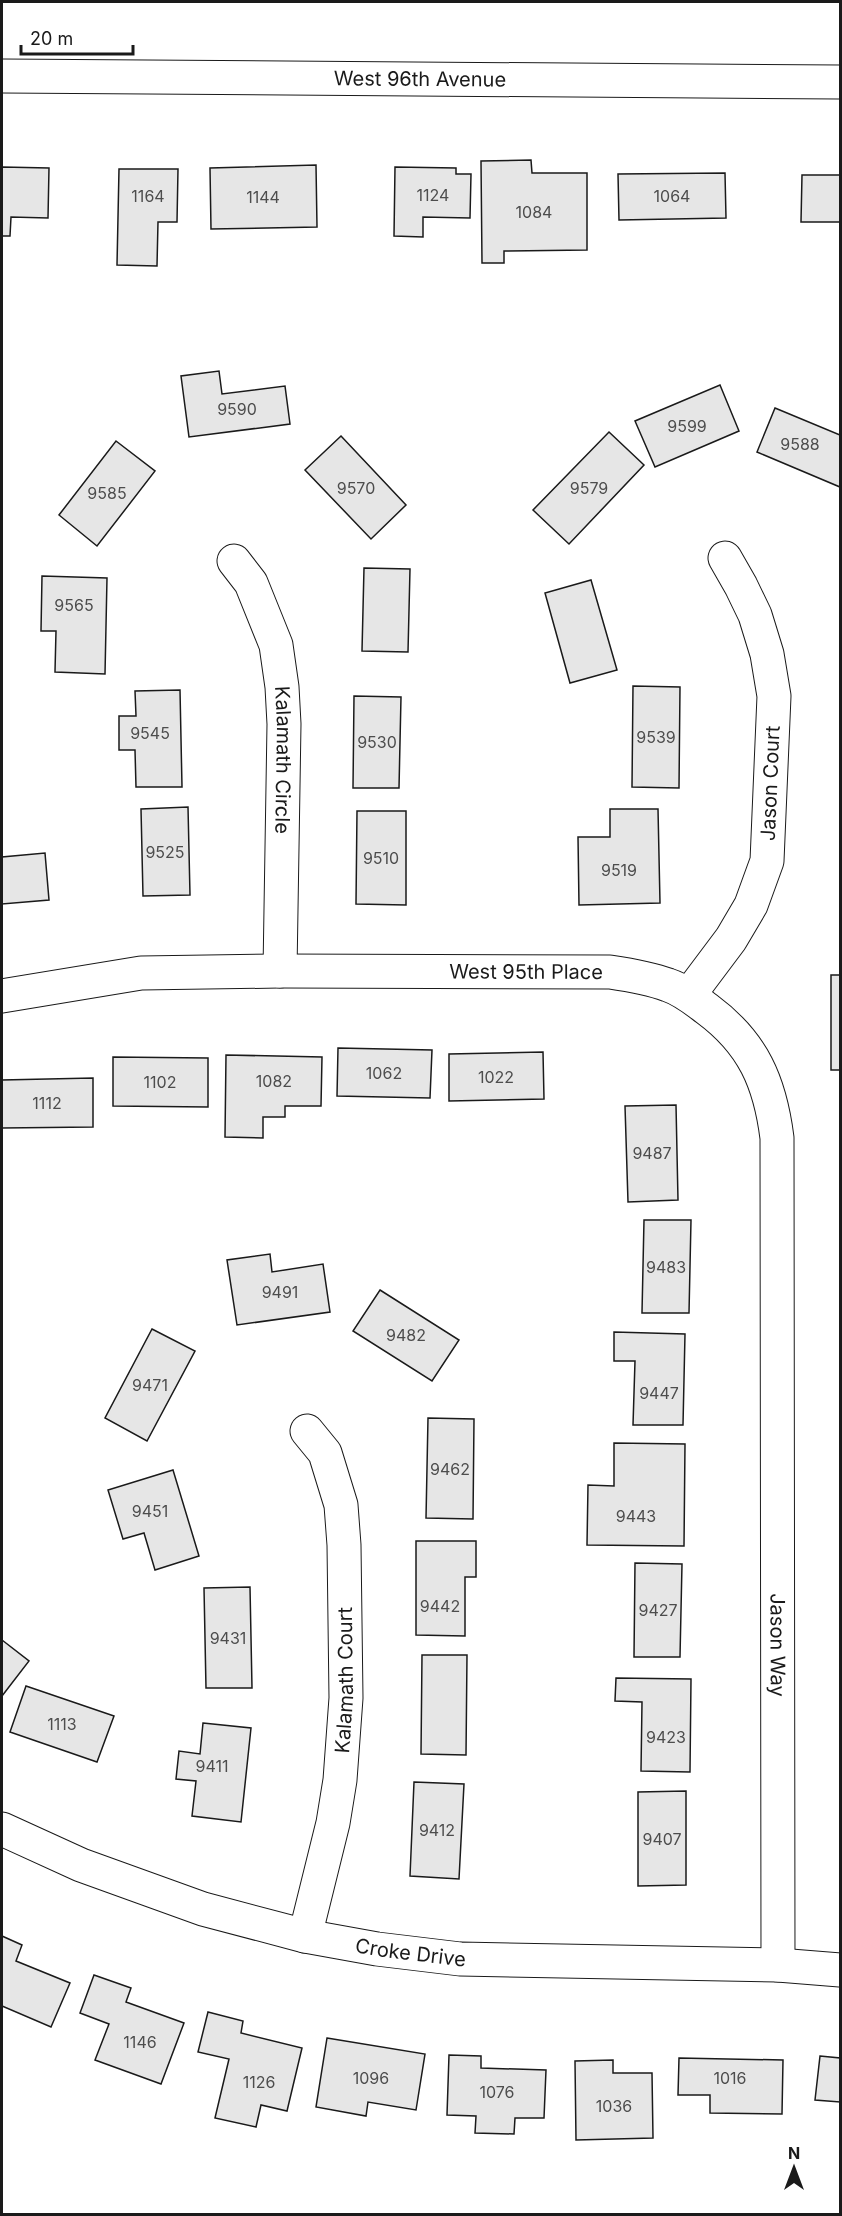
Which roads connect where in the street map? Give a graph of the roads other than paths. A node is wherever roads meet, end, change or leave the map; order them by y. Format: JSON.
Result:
{"nodes":[{"id":1,"x":2,"y":76,"type":"edge"},
{"id":2,"x":840,"y":82,"type":"edge"},
{"id":3,"x":725,"y":558,"type":"dead end"},
{"id":4,"x":234,"y":561,"type":"dead end"},
{"id":5,"x":280,"y":971,"type":"junction"},
{"id":6,"x":689,"y":995,"type":"junction"},
{"id":7,"x":2,"y":996,"type":"edge"},
{"id":8,"x":777,"y":1323,"type":"joint"},
{"id":9,"x":307,"y":1431,"type":"dead end"},
{"id":10,"x":2,"y":1829,"type":"edge"},
{"id":11,"x":305,"y":1936,"type":"junction"},
{"id":12,"x":778,"y":1965,"type":"junction"},
{"id":13,"x":840,"y":1971,"type":"edge"}],
"edges":[{"from":1,"to":2,"type":"street","name":"West 96th Avenue"},
{"from":3,"to":6,"type":"street","name":"Jason Court"},
{"from":4,"to":5,"type":"street","name":"Kalamath Circle"},
{"from":5,"to":6,"type":"street","name":"West 95th Place"},
{"from":5,"to":7,"type":"street","name":"West 95th Place"},
{"from":6,"to":8,"type":"street","name":"West 95th Place"},
{"from":8,"to":12,"type":"street","name":"Jason Way"},
{"from":9,"to":11,"type":"street","name":"Kalamath Court"},
{"from":10,"to":11,"type":"street","name":"Croke Drive"},
{"from":11,"to":12,"type":"street","name":"Croke Drive"},
{"from":12,"to":13,"type":"street","name":"Croke Drive"}]}
